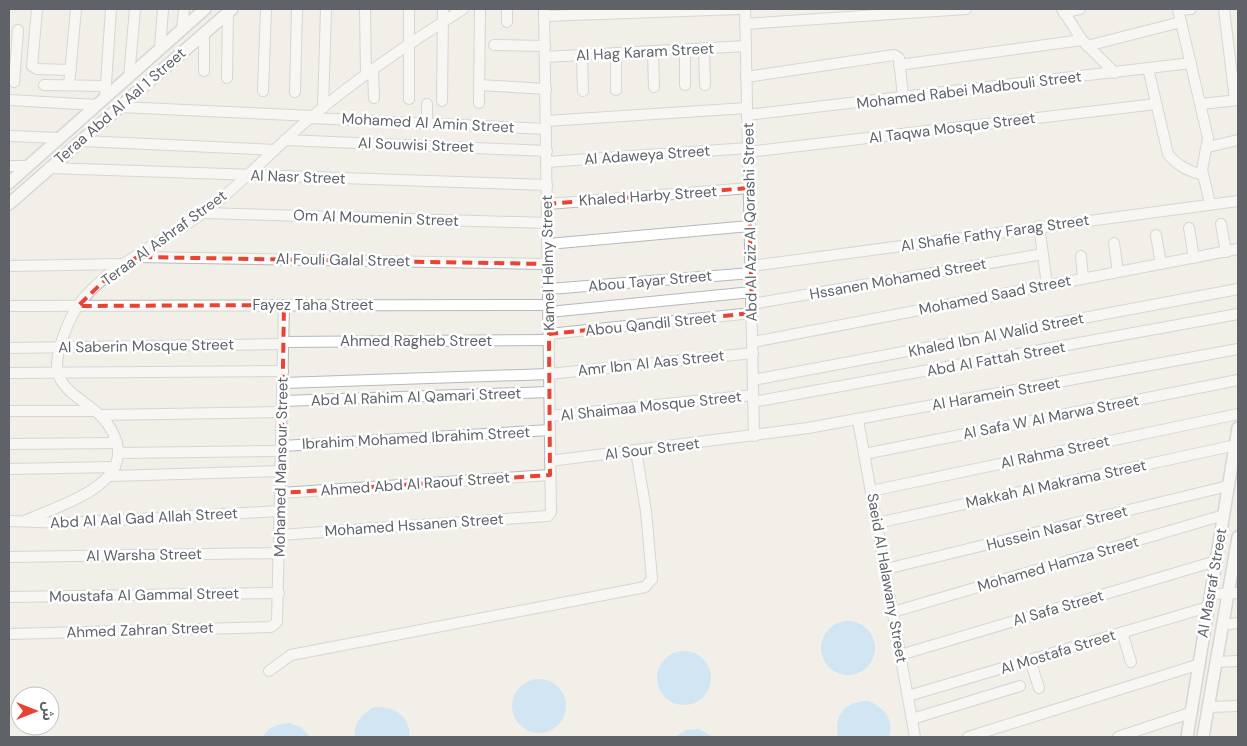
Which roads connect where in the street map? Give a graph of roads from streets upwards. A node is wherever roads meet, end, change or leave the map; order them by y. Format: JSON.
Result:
{"nodes":[{"id":1,"x":37,"y":9,"type":"edge"},
{"id":2,"x":76,"y":9,"type":"edge"},
{"id":3,"x":112,"y":9,"type":"edge"},
{"id":4,"x":135,"y":9,"type":"edge"},
{"id":5,"x":163,"y":9,"type":"edge"},
{"id":6,"x":184,"y":9,"type":"edge"},
{"id":7,"x":205,"y":9,"type":"edge"},
{"id":8,"x":266,"y":9,"type":"edge"},
{"id":9,"x":297,"y":9,"type":"edge"},
{"id":10,"x":326,"y":9,"type":"edge"},
{"id":11,"x":366,"y":9,"type":"edge"},
{"id":12,"x":409,"y":9,"type":"edge"},
{"id":13,"x":443,"y":9,"type":"edge"},
{"id":14,"x":463,"y":9,"type":"edge"},
{"id":15,"x":480,"y":9,"type":"edge"},
{"id":16,"x":507,"y":9,"type":"edge"},
{"id":17,"x":738,"y":9,"type":"edge"},
{"id":18,"x":745,"y":9,"type":"edge"},
{"id":19,"x":966,"y":9,"type":"edge"},
{"id":20,"x":1080,"y":9,"type":"edge"},
{"id":21,"x":1191,"y":9,"type":"edge"},
{"id":22,"x":1224,"y":9,"type":"edge"},
{"id":23,"x":230,"y":10,"type":"edge"},
{"id":24,"x":677,"y":10,"type":"edge"},
{"id":25,"x":1178,"y":10,"type":"edge"},
{"id":26,"x":1063,"y":11,"type":"edge"},
{"id":27,"x":544,"y":13,"type":"edge"},
{"id":28,"x":442,"y":22,"type":"junction"},
{"id":29,"x":507,"y":22,"type":"dead end"},
{"id":30,"x":1181,"y":22,"type":"junction"},
{"id":31,"x":746,"y":24,"type":"junction"},
{"id":32,"x":182,"y":29,"type":"junction"},
{"id":33,"x":14,"y":30,"type":"edge"},
{"id":34,"x":35,"y":31,"type":"junction"},
{"id":35,"x":204,"y":33,"type":"junction"},
{"id":36,"x":409,"y":43,"type":"junction"},
{"id":37,"x":1085,"y":43,"type":"junction"},
{"id":38,"x":494,"y":46,"type":"dead end"},
{"id":39,"x":545,"y":46,"type":"junction"},
{"id":40,"x":746,"y":46,"type":"junction"},
{"id":41,"x":160,"y":48,"type":"junction"},
{"id":42,"x":704,"y":49,"type":"junction"},
{"id":43,"x":684,"y":50,"type":"junction"},
{"id":44,"x":653,"y":51,"type":"junction"},
{"id":45,"x":616,"y":53,"type":"junction"},
{"id":46,"x":582,"y":55,"type":"junction"},
{"id":47,"x":545,"y":57,"type":"junction"},
{"id":48,"x":898,"y":60,"type":"junction"},
{"id":49,"x":1234,"y":61,"type":"edge"},
{"id":50,"x":1191,"y":63,"type":"junction"},
{"id":51,"x":1148,"y":68,"type":"junction"},
{"id":52,"x":71,"y":70,"type":"junction"},
{"id":53,"x":204,"y":71,"type":"dead end"},
{"id":54,"x":369,"y":72,"type":"junction"},
{"id":55,"x":1115,"y":73,"type":"junction"},
{"id":56,"x":129,"y":76,"type":"junction"},
{"id":57,"x":746,"y":76,"type":"junction"},
{"id":58,"x":226,"y":78,"type":"dead end"},
{"id":59,"x":14,"y":82,"type":"dead end"},
{"id":60,"x":44,"y":85,"type":"dead end"},
{"id":61,"x":479,"y":85,"type":"junction"},
{"id":62,"x":685,"y":85,"type":"dead end"},
{"id":63,"x":705,"y":85,"type":"dead end"},
{"id":64,"x":69,"y":86,"type":"junction"},
{"id":65,"x":106,"y":86,"type":"junction"},
{"id":66,"x":654,"y":87,"type":"dead end"},
{"id":67,"x":546,"y":89,"type":"junction"},
{"id":68,"x":616,"y":90,"type":"dead end"},
{"id":69,"x":263,"y":91,"type":"dead end"},
{"id":70,"x":583,"y":91,"type":"dead end"},
{"id":71,"x":294,"y":92,"type":"dead end"},
{"id":72,"x":903,"y":97,"type":"junction"},
{"id":73,"x":374,"y":98,"type":"dead end"},
{"id":74,"x":409,"y":98,"type":"dead end"},
{"id":75,"x":9,"y":100,"type":"edge"},
{"id":76,"x":1237,"y":100,"type":"edge"},
{"id":77,"x":442,"y":101,"type":"dead end"},
{"id":78,"x":101,"y":102,"type":"junction"},
{"id":79,"x":479,"y":103,"type":"dead end"},
{"id":80,"x":427,"y":104,"type":"dead end"},
{"id":81,"x":1156,"y":104,"type":"junction"},
{"id":82,"x":1201,"y":104,"type":"junction"},
{"id":83,"x":120,"y":107,"type":"junction"},
{"id":84,"x":323,"y":108,"type":"junction"},
{"id":85,"x":747,"y":112,"type":"junction"},
{"id":86,"x":312,"y":117,"type":"junction"},
{"id":87,"x":427,"y":123,"type":"junction"},
{"id":88,"x":546,"y":125,"type":"junction"},
{"id":89,"x":9,"y":136,"type":"edge"},
{"id":90,"x":285,"y":140,"type":"junction"},
{"id":91,"x":1238,"y":140,"type":"edge"},
{"id":92,"x":82,"y":141,"type":"junction"},
{"id":93,"x":55,"y":142,"type":"junction"},
{"id":94,"x":1208,"y":147,"type":"junction"},
{"id":95,"x":274,"y":150,"type":"junction"},
{"id":96,"x":547,"y":150,"type":"junction"},
{"id":97,"x":748,"y":150,"type":"junction"},
{"id":98,"x":61,"y":158,"type":"junction"},
{"id":99,"x":547,"y":162,"type":"junction"},
{"id":100,"x":9,"y":166,"type":"edge"},
{"id":101,"x":28,"y":166,"type":"junction"},
{"id":102,"x":49,"y":168,"type":"junction"},
{"id":103,"x":246,"y":175,"type":"junction"},
{"id":104,"x":1203,"y":175,"type":"junction"},
{"id":105,"x":9,"y":183,"type":"edge"},
{"id":106,"x":547,"y":185,"type":"junction"},
{"id":107,"x":749,"y":188,"type":"junction"},
{"id":108,"x":1238,"y":201,"type":"edge"},
{"id":109,"x":1210,"y":203,"type":"junction"},
{"id":110,"x":9,"y":204,"type":"edge"},
{"id":111,"x":548,"y":204,"type":"junction"},
{"id":112,"x":204,"y":213,"type":"junction"},
{"id":113,"x":548,"y":223,"type":"junction"},
{"id":114,"x":1220,"y":224,"type":"dead end"},
{"id":115,"x":750,"y":226,"type":"junction"},
{"id":116,"x":1039,"y":226,"type":"junction"},
{"id":117,"x":1189,"y":228,"type":"dead end"},
{"id":118,"x":1156,"y":235,"type":"dead end"},
{"id":119,"x":1114,"y":243,"type":"dead end"},
{"id":120,"x":548,"y":244,"type":"junction"},
{"id":121,"x":1238,"y":249,"type":"edge"},
{"id":122,"x":1226,"y":252,"type":"junction"},
{"id":123,"x":1043,"y":254,"type":"junction"},
{"id":124,"x":1081,"y":256,"type":"dead end"},
{"id":125,"x":137,"y":257,"type":"junction"},
{"id":126,"x":1194,"y":258,"type":"junction"},
{"id":127,"x":123,"y":264,"type":"junction"},
{"id":128,"x":548,"y":264,"type":"junction"},
{"id":129,"x":1161,"y":264,"type":"junction"},
{"id":130,"x":9,"y":266,"type":"edge"},
{"id":131,"x":752,"y":269,"type":"junction"},
{"id":132,"x":1118,"y":272,"type":"junction"},
{"id":133,"x":1083,"y":279,"type":"junction"},
{"id":134,"x":1047,"y":285,"type":"junction"},
{"id":135,"x":549,"y":290,"type":"junction"},
{"id":136,"x":1238,"y":290,"type":"edge"},
{"id":137,"x":752,"y":292,"type":"junction"},
{"id":138,"x":284,"y":305,"type":"junction"},
{"id":139,"x":9,"y":306,"type":"edge"},
{"id":140,"x":78,"y":306,"type":"junction"},
{"id":141,"x":752,"y":308,"type":"junction"},
{"id":142,"x":549,"y":309,"type":"junction"},
{"id":143,"x":1238,"y":314,"type":"edge"},
{"id":144,"x":549,"y":337,"type":"junction"},
{"id":145,"x":753,"y":342,"type":"junction"},
{"id":146,"x":284,"y":343,"type":"junction"},
{"id":147,"x":9,"y":348,"type":"edge"},
{"id":148,"x":60,"y":348,"type":"junction"},
{"id":149,"x":1238,"y":349,"type":"edge"},
{"id":150,"x":753,"y":353,"type":"junction"},
{"id":151,"x":283,"y":371,"type":"junction"},
{"id":152,"x":9,"y":372,"type":"edge"},
{"id":153,"x":58,"y":372,"type":"junction"},
{"id":154,"x":549,"y":374,"type":"junction"},
{"id":155,"x":753,"y":380,"type":"junction"},
{"id":156,"x":1238,"y":380,"type":"edge"},
{"id":157,"x":283,"y":383,"type":"junction"},
{"id":158,"x":550,"y":392,"type":"junction"},
{"id":159,"x":753,"y":399,"type":"junction"},
{"id":160,"x":282,"y":407,"type":"junction"},
{"id":161,"x":9,"y":411,"type":"edge"},
{"id":162,"x":97,"y":413,"type":"junction"},
{"id":163,"x":1238,"y":414,"type":"edge"},
{"id":164,"x":550,"y":416,"type":"junction"},
{"id":165,"x":858,"y":420,"type":"junction"},
{"id":166,"x":1238,"y":428,"type":"edge"},
{"id":167,"x":550,"y":430,"type":"junction"},
{"id":168,"x":754,"y":436,"type":"junction"},
{"id":169,"x":9,"y":444,"type":"edge"},
{"id":170,"x":1236,"y":445,"type":"junction"},
{"id":171,"x":118,"y":448,"type":"junction"},
{"id":172,"x":282,"y":448,"type":"junction"},
{"id":173,"x":636,"y":451,"type":"junction"},
{"id":174,"x":864,"y":454,"type":"junction"},
{"id":175,"x":550,"y":461,"type":"junction"},
{"id":176,"x":9,"y":469,"type":"edge"},
{"id":177,"x":281,"y":471,"type":"junction"},
{"id":178,"x":113,"y":472,"type":"junction"},
{"id":179,"x":550,"y":475,"type":"junction"},
{"id":180,"x":1228,"y":486,"type":"junction"},
{"id":181,"x":871,"y":491,"type":"junction"},
{"id":182,"x":281,"y":494,"type":"junction"},
{"id":183,"x":280,"y":511,"type":"junction"},
{"id":184,"x":1224,"y":515,"type":"junction"},
{"id":185,"x":548,"y":516,"type":"joint"},
{"id":186,"x":9,"y":521,"type":"edge"},
{"id":187,"x":24,"y":521,"type":"junction"},
{"id":188,"x":877,"y":523,"type":"junction"},
{"id":189,"x":280,"y":535,"type":"junction"},
{"id":190,"x":1238,"y":536,"type":"edge"},
{"id":191,"x":280,"y":553,"type":"junction"},
{"id":192,"x":9,"y":557,"type":"edge"},
{"id":193,"x":1236,"y":557,"type":"edge"},
{"id":194,"x":1216,"y":561,"type":"junction"},
{"id":195,"x":886,"y":569,"type":"junction"},
{"id":196,"x":279,"y":593,"type":"junction"},
{"id":197,"x":1233,"y":593,"type":"edge"},
{"id":198,"x":1210,"y":594,"type":"junction"},
{"id":199,"x":9,"y":597,"type":"edge"},
{"id":200,"x":1208,"y":606,"type":"junction"},
{"id":201,"x":893,"y":612,"type":"junction"},
{"id":202,"x":1238,"y":624,"type":"edge"},
{"id":203,"x":1222,"y":625,"type":"junction"},
{"id":204,"x":271,"y":627,"type":"joint"},
{"id":205,"x":1122,"y":632,"type":"junction"},
{"id":206,"x":9,"y":634,"type":"edge"},
{"id":207,"x":900,"y":654,"type":"junction"},
{"id":208,"x":1030,"y":660,"type":"junction"},
{"id":209,"x":1238,"y":661,"type":"edge"},
{"id":210,"x":1131,"y":662,"type":"dead end"},
{"id":211,"x":1216,"y":662,"type":"junction"},
{"id":212,"x":1198,"y":665,"type":"junction"},
{"id":213,"x":269,"y":672,"type":"dead end"},
{"id":214,"x":1020,"y":686,"type":"dead end"},
{"id":215,"x":1039,"y":688,"type":"dead end"},
{"id":216,"x":908,"y":696,"type":"junction"},
{"id":217,"x":1238,"y":706,"type":"edge"},
{"id":218,"x":1208,"y":707,"type":"junction"},
{"id":219,"x":1190,"y":713,"type":"junction"},
{"id":220,"x":912,"y":719,"type":"junction"},
{"id":221,"x":915,"y":737,"type":"edge"},
{"id":222,"x":968,"y":737,"type":"edge"},
{"id":223,"x":1118,"y":737,"type":"edge"},
{"id":224,"x":1187,"y":737,"type":"edge"},
{"id":225,"x":1203,"y":737,"type":"edge"}],
"edges":[{"from":1,"to":34,"type":"street"},
{"from":2,"to":52,"type":"street"},
{"from":3,"to":65,"type":"street"},
{"from":4,"to":56,"type":"street"},
{"from":5,"to":41,"type":"street"},
{"from":6,"to":32,"type":"street"},
{"from":7,"to":32,"type":"street","name":"Teraa Abd Al Aal 1 Street"},
{"from":8,"to":69,"type":"street"},
{"from":9,"to":71,"type":"street"},
{"from":10,"to":84,"type":"street"},
{"from":11,"to":54,"type":"street"},
{"from":12,"to":36,"type":"street"},
{"from":13,"to":28,"type":"street"},
{"from":14,"to":28,"type":"street","name":"Teraa Al Ashraf Street"},
{"from":15,"to":61,"type":"street"},
{"from":16,"to":29,"type":"street"},
{"from":17,"to":24,"type":"street"},
{"from":18,"to":31,"type":"street","name":"Abd Al Aziz Al Qorashi Street"},
{"from":19,"to":31,"type":"street"},
{"from":20,"to":26,"type":"street"},
{"from":21,"to":25,"type":"street"},
{"from":22,"to":49,"type":"street"},
{"from":23,"to":35,"type":"street","name":"Teraa Abd Al Aal 1 Street"},
{"from":23,"to":58,"type":"street"},
{"from":24,"to":27,"type":"street"},
{"from":25,"to":30,"type":"street"},
{"from":26,"to":37,"type":"street"},
{"from":27,"to":39,"type":"street","name":"Kamel Helmy Street"},
{"from":28,"to":36,"type":"street","name":"Teraa Al Ashraf Street"},
{"from":28,"to":77,"type":"street"},
{"from":30,"to":37,"type":"street"},
{"from":30,"to":50,"type":"street"},
{"from":31,"to":40,"type":"street","name":"Abd Al Aziz Al Qorashi Street"},
{"from":32,"to":41,"type":"street","name":"Teraa Abd Al Aal 1 Street"},
{"from":33,"to":34,"type":"street"},
{"from":33,"to":59,"type":"street"},
{"from":34,"to":52,"type":"street"},
{"from":35,"to":53,"type":"street"},
{"from":35,"to":83,"type":"street","name":"Teraa Abd Al Aal 1 Street"},
{"from":36,"to":54,"type":"street","name":"Teraa Al Ashraf Street"},
{"from":36,"to":74,"type":"street"},
{"from":37,"to":48,"type":"street"},
{"from":37,"to":55,"type":"street"},
{"from":38,"to":39,"type":"street"},
{"from":39,"to":47,"type":"street","name":"Kamel Helmy Street"},
{"from":40,"to":42,"type":"street","name":"Al Hag Karam Street"},
{"from":40,"to":57,"type":"street","name":"Abd Al Aziz Al Qorashi Street"},
{"from":41,"to":56,"type":"street","name":"Teraa Abd Al Aal 1 Street"},
{"from":42,"to":43,"type":"street","name":"Al Hag Karam Street"},
{"from":42,"to":63,"type":"street"},
{"from":43,"to":44,"type":"street","name":"Al Hag Karam Street"},
{"from":43,"to":62,"type":"street"},
{"from":44,"to":45,"type":"street","name":"Al Hag Karam Street"},
{"from":44,"to":66,"type":"street"},
{"from":45,"to":46,"type":"street","name":"Al Hag Karam Street"},
{"from":45,"to":68,"type":"street"},
{"from":46,"to":47,"type":"street","name":"Al Hag Karam Street"},
{"from":46,"to":70,"type":"street"},
{"from":47,"to":67,"type":"street","name":"Kamel Helmy Street"},
{"from":48,"to":57,"type":"street"},
{"from":48,"to":72,"type":"street"},
{"from":49,"to":76,"type":"street"},
{"from":50,"to":51,"type":"street","name":"Mohamed Rabei Madbouli Street"},
{"from":50,"to":82,"type":"street"},
{"from":51,"to":55,"type":"street","name":"Mohamed Rabei Madbouli Street"},
{"from":51,"to":81,"type":"street"},
{"from":52,"to":64,"type":"street"},
{"from":54,"to":73,"type":"street"},
{"from":54,"to":84,"type":"street","name":"Teraa Al Ashraf Street"},
{"from":55,"to":72,"type":"street","name":"Mohamed Rabei Madbouli Street"},
{"from":56,"to":78,"type":"street","name":"Teraa Abd Al Aal 1 Street"},
{"from":57,"to":85,"type":"street","name":"Abd Al Aziz Al Qorashi Street"},
{"from":60,"to":64,"type":"street"},
{"from":61,"to":67,"type":"street"},
{"from":61,"to":79,"type":"street"},
{"from":64,"to":65,"type":"street"},
{"from":65,"to":78,"type":"street"},
{"from":67,"to":88,"type":"street","name":"Kamel Helmy Street"},
{"from":72,"to":85,"type":"street","name":"Mohamed Rabei Madbouli Street"},
{"from":75,"to":78,"type":"street"},
{"from":76,"to":82,"type":"street"},
{"from":78,"to":93,"type":"street","name":"Teraa Abd Al Aal 1 Street"},
{"from":80,"to":87,"type":"street"},
{"from":81,"to":97,"type":"street","name":"Al Taqwa Mosque Street"},
{"from":81,"to":104,"type":"street"},
{"from":82,"to":94,"type":"street"},
{"from":83,"to":86,"type":"street","name":"Mohamed Al Amin Street"},
{"from":83,"to":92,"type":"street","name":"Teraa Abd Al Aal 1 Street"},
{"from":84,"to":86,"type":"street","name":"Teraa Al Ashraf Street"},
{"from":85,"to":88,"type":"street","name":"Mohamed Rabei Madbouli Street"},
{"from":85,"to":97,"type":"street","name":"Abd Al Aziz Al Qorashi Street"},
{"from":86,"to":87,"type":"street","name":"Mohamed Al Amin Street"},
{"from":86,"to":90,"type":"street","name":"Teraa Al Ashraf Street"},
{"from":87,"to":88,"type":"street","name":"Mohamed Al Amin Street"},
{"from":88,"to":96,"type":"street","name":"Kamel Helmy Street"},
{"from":89,"to":93,"type":"street"},
{"from":90,"to":95,"type":"street","name":"Teraa Al Ashraf Street"},
{"from":90,"to":96,"type":"street","name":"Al Souwisi Street"},
{"from":91,"to":94,"type":"street"},
{"from":92,"to":95,"type":"street"},
{"from":92,"to":98,"type":"street","name":"Teraa Abd Al Aal 1 Street"},
{"from":93,"to":98,"type":"street"},
{"from":93,"to":101,"type":"street","name":"Teraa Abd Al Aal 1 Street"},
{"from":94,"to":104,"type":"street"},
{"from":95,"to":103,"type":"street","name":"Teraa Al Ashraf Street"},
{"from":96,"to":99,"type":"street","name":"Kamel Helmy Street"},
{"from":97,"to":99,"type":"street","name":"Al Adaweya Street"},
{"from":97,"to":107,"type":"street","name":"Abd Al Aziz Al Qorashi Street"},
{"from":98,"to":102,"type":"street","name":"Teraa Abd Al Aal 1 Street"},
{"from":99,"to":106,"type":"street","name":"Kamel Helmy Street"},
{"from":100,"to":101,"type":"street"},
{"from":101,"to":105,"type":"street","name":"Teraa Abd Al Aal 1 Street"},
{"from":102,"to":103,"type":"street","name":"Al Nasr Street"},
{"from":102,"to":110,"type":"street","name":"Teraa Abd Al Aal 1 Street"},
{"from":103,"to":106,"type":"street","name":"Al Nasr Street"},
{"from":103,"to":112,"type":"street","name":"Teraa Al Ashraf Street"},
{"from":104,"to":109,"type":"street"},
{"from":106,"to":111,"type":"street","name":"Kamel Helmy Street"},
{"from":107,"to":111,"type":"street","name":"Khaled Harby Street"},
{"from":107,"to":115,"type":"street","name":"Abd Al Aziz Al Qorashi Street"},
{"from":108,"to":109,"type":"street","name":"Al Shafie Fathy Farag Street"},
{"from":109,"to":116,"type":"street","name":"Al Shafie Fathy Farag Street"},
{"from":111,"to":113,"type":"street","name":"Kamel Helmy Street"},
{"from":112,"to":113,"type":"street","name":"Om Al Moumenin Street"},
{"from":112,"to":125,"type":"street","name":"Teraa Al Ashraf Street"},
{"from":113,"to":120,"type":"street","name":"Kamel Helmy Street"},
{"from":114,"to":122,"type":"street"},
{"from":115,"to":120,"type":"street"},
{"from":115,"to":131,"type":"street","name":"Abd Al Aziz Al Qorashi Street"},
{"from":116,"to":123,"type":"street"},
{"from":116,"to":131,"type":"street","name":"Al Shafie Fathy Farag Street"},
{"from":117,"to":126,"type":"street"},
{"from":118,"to":129,"type":"street"},
{"from":119,"to":132,"type":"street"},
{"from":120,"to":128,"type":"street","name":"Kamel Helmy Street"},
{"from":121,"to":122,"type":"street","name":"Mohamed Saad Street"},
{"from":122,"to":126,"type":"street","name":"Mohamed Saad Street"},
{"from":123,"to":134,"type":"street"},
{"from":123,"to":141,"type":"street","name":"Hssanen Mohamed Street"},
{"from":124,"to":133,"type":"street"},
{"from":125,"to":127,"type":"street","name":"Teraa Al Ashraf Street"},
{"from":125,"to":128,"type":"street","name":"Al Fouli Galal Street"},
{"from":126,"to":129,"type":"street","name":"Mohamed Saad Street"},
{"from":127,"to":130,"type":"street"},
{"from":127,"to":140,"type":"street","name":"Teraa Al Ashraf Street"},
{"from":128,"to":135,"type":"street","name":"Kamel Helmy Street"},
{"from":129,"to":132,"type":"street","name":"Mohamed Saad Street"},
{"from":131,"to":135,"type":"street","name":"Abou Tayar Street"},
{"from":131,"to":137,"type":"street","name":"Abd Al Aziz Al Qorashi Street"},
{"from":132,"to":133,"type":"street","name":"Mohamed Saad Street"},
{"from":133,"to":134,"type":"street","name":"Mohamed Saad Street"},
{"from":134,"to":145,"type":"street","name":"Mohamed Saad Street"},
{"from":135,"to":142,"type":"street","name":"Kamel Helmy Street"},
{"from":136,"to":155,"type":"street","name":"Khaled Ibn Al Walid Street"},
{"from":137,"to":141,"type":"street","name":"Abd Al Aziz Al Qorashi Street"},
{"from":137,"to":142,"type":"street","name":"Fayez Taha Street"},
{"from":138,"to":140,"type":"street","name":"Fayez Taha Street"},
{"from":138,"to":142,"type":"street","name":"Fayez Taha Street"},
{"from":138,"to":146,"type":"street","name":"Mohamed Mansour Street"},
{"from":139,"to":140,"type":"street","name":"Fayez Taha Street"},
{"from":140,"to":148,"type":"street","name":"Teraa Al Ashraf Street"},
{"from":141,"to":144,"type":"street","name":"Abou Qandil Street"},
{"from":141,"to":145,"type":"street","name":"Abd Al Aziz Al Qorashi Street"},
{"from":142,"to":144,"type":"street","name":"Kamel Helmy Street"},
{"from":143,"to":159,"type":"street","name":"Abd Al Fattah Street"},
{"from":144,"to":146,"type":"street","name":"Ahmed Ragheb Street"},
{"from":144,"to":154,"type":"street","name":"Kamel Helmy Street"},
{"from":145,"to":150,"type":"street","name":"Abd Al Aziz Al Qorashi Street"},
{"from":146,"to":148,"type":"street","name":"Al Saberin Mosque Street"},
{"from":146,"to":151,"type":"street","name":"Mohamed Mansour Street"},
{"from":147,"to":148,"type":"street","name":"Al Saberin Mosque Street"},
{"from":148,"to":153,"type":"street","name":"Teraa Al Ashraf Street"},
{"from":149,"to":165,"type":"street","name":"Al Haramein Street"},
{"from":150,"to":154,"type":"street","name":"Amr Ibn Al Aas Street"},
{"from":150,"to":155,"type":"street","name":"Abd Al Aziz Al Qorashi Street"},
{"from":151,"to":153,"type":"street"},
{"from":151,"to":157,"type":"street","name":"Mohamed Mansour Street"},
{"from":152,"to":153,"type":"street"},
{"from":153,"to":162,"type":"street"},
{"from":154,"to":157,"type":"street","name":"Amr Ibn Al Aas Street"},
{"from":154,"to":158,"type":"street","name":"Kamel Helmy Street"},
{"from":155,"to":159,"type":"street","name":"Abd Al Aziz Al Qorashi Street"},
{"from":156,"to":174,"type":"street","name":"Al Safa W Al Marwa Street"},
{"from":157,"to":160,"type":"street","name":"Mohamed Mansour Street"},
{"from":158,"to":160,"type":"street","name":"Abd Al Rahim Al Qamari Street"},
{"from":158,"to":164,"type":"street","name":"Kamel Helmy Street"},
{"from":159,"to":164,"type":"street","name":"Al Shaimaa Mosque Street"},
{"from":159,"to":168,"type":"street","name":"Abd Al Aziz Al Qorashi Street"},
{"from":160,"to":162,"type":"street","name":"Abd Al Rahim Al Qamari Street"},
{"from":160,"to":172,"type":"street","name":"Mohamed Mansour Street"},
{"from":161,"to":162,"type":"street","name":"Abd Al Rahim Al Qamari Street"},
{"from":162,"to":171,"type":"street"},
{"from":163,"to":181,"type":"street","name":"Al Rahma Street"},
{"from":164,"to":167,"type":"street","name":"Kamel Helmy Street"},
{"from":165,"to":168,"type":"street","name":"Al Haramein Street"},
{"from":165,"to":174,"type":"street","name":"Saeid Al Halawany Street"},
{"from":166,"to":170,"type":"street","name":"Al Masraf Street"},
{"from":167,"to":172,"type":"street","name":"Ibrahim Mohamed Ibrahim Street"},
{"from":167,"to":175,"type":"street","name":"Kamel Helmy Street"},
{"from":168,"to":173,"type":"street","name":"Al Sour Street"},
{"from":169,"to":171,"type":"street","name":"Ibrahim Mohamed Ibrahim Street"},
{"from":170,"to":180,"type":"street","name":"Al Masraf Street"},
{"from":170,"to":188,"type":"street","name":"Makkah Al Makrama Street"},
{"from":171,"to":172,"type":"street","name":"Ibrahim Mohamed Ibrahim Street"},
{"from":171,"to":178,"type":"street"},
{"from":172,"to":177,"type":"street","name":"Mohamed Mansour Street"},
{"from":173,"to":175,"type":"street","name":"Al Sour Street"},
{"from":173,"to":213,"type":"street"},
{"from":174,"to":181,"type":"street","name":"Saeid Al Halawany Street"},
{"from":175,"to":179,"type":"street","name":"Kamel Helmy Street"},
{"from":176,"to":178,"type":"street"},
{"from":177,"to":178,"type":"street"},
{"from":177,"to":182,"type":"street","name":"Mohamed Mansour Street"},
{"from":178,"to":187,"type":"street"},
{"from":179,"to":182,"type":"street","name":"Ahmed Abd Al Raouf Street"},
{"from":179,"to":185,"type":"street","name":"Kamel Helmy Street"},
{"from":180,"to":184,"type":"street","name":"Al Masraf Street"},
{"from":180,"to":195,"type":"street","name":"Hussein Nasar Street"},
{"from":181,"to":188,"type":"street","name":"Saeid Al Halawany Street"},
{"from":182,"to":183,"type":"street","name":"Mohamed Mansour Street"},
{"from":183,"to":187,"type":"street","name":"Abd Al Aal Gad Allah Street"},
{"from":183,"to":189,"type":"street","name":"Mohamed Mansour Street"},
{"from":184,"to":194,"type":"street","name":"Al Masraf Street"},
{"from":184,"to":201,"type":"street","name":"Mohamed Hamza Street"},
{"from":185,"to":189,"type":"street","name":"Mohamed Hssanen Street"},
{"from":186,"to":187,"type":"street","name":"Abd Al Aal Gad Allah Street"},
{"from":188,"to":195,"type":"street","name":"Saeid Al Halawany Street"},
{"from":189,"to":191,"type":"street","name":"Mohamed Mansour Street"},
{"from":190,"to":193,"type":"street","name":"Al Masraf Street"},
{"from":191,"to":192,"type":"street","name":"Al Warsha Street"},
{"from":191,"to":196,"type":"street","name":"Mohamed Mansour Street"},
{"from":193,"to":197,"type":"street","name":"Al Masraf Street"},
{"from":194,"to":198,"type":"street","name":"Al Masraf Street"},
{"from":194,"to":207,"type":"street","name":"Al Safa Street"},
{"from":195,"to":201,"type":"street","name":"Saeid Al Halawany Street"},
{"from":196,"to":199,"type":"street","name":"Moustafa Al Gammal Street"},
{"from":196,"to":204,"type":"street","name":"Mohamed Mansour Street"},
{"from":197,"to":198,"type":"street"},
{"from":197,"to":203,"type":"street","name":"Al Masraf Street"},
{"from":198,"to":200,"type":"street","name":"Al Masraf Street"},
{"from":200,"to":205,"type":"street","name":"Al Mostafa Street"},
{"from":200,"to":212,"type":"street","name":"Al Masraf Street"},
{"from":201,"to":207,"type":"street","name":"Saeid Al Halawany Street"},
{"from":202,"to":203,"type":"street"},
{"from":203,"to":211,"type":"street","name":"Al Masraf Street"},
{"from":204,"to":206,"type":"street","name":"Ahmed Zahran Street"},
{"from":205,"to":208,"type":"street","name":"Al Mostafa Street"},
{"from":205,"to":210,"type":"street"},
{"from":207,"to":216,"type":"street","name":"Saeid Al Halawany Street"},
{"from":208,"to":215,"type":"street"},
{"from":208,"to":216,"type":"street","name":"Al Mostafa Street"},
{"from":209,"to":211,"type":"street"},
{"from":211,"to":218,"type":"street","name":"Al Masraf Street"},
{"from":212,"to":219,"type":"street","name":"Al Masraf Street"},
{"from":212,"to":222,"type":"street"},
{"from":214,"to":220,"type":"street"},
{"from":216,"to":220,"type":"street","name":"Saeid Al Halawany Street"},
{"from":217,"to":218,"type":"street"},
{"from":218,"to":225,"type":"street","name":"Al Masraf Street"},
{"from":219,"to":223,"type":"street"},
{"from":219,"to":224,"type":"street","name":"Al Masraf Street"},
{"from":220,"to":221,"type":"street","name":"Saeid Al Halawany Street"}]}
